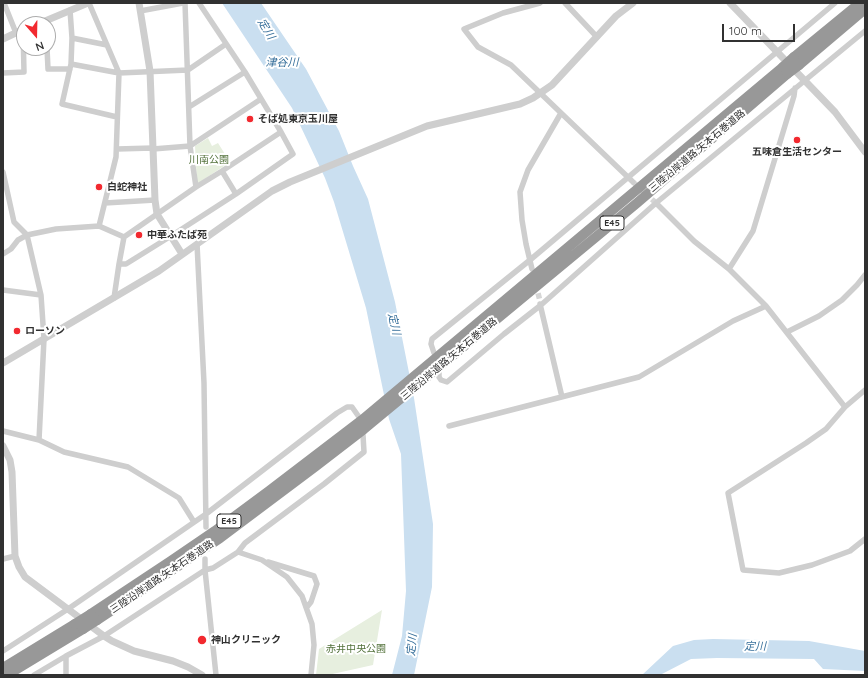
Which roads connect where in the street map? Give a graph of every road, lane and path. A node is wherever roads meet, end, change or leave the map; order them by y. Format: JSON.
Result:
{"nodes":[{"id":1,"x":4,"y":3,"type":"edge"},
{"id":2,"x":89,"y":3,"type":"edge"},
{"id":3,"x":139,"y":3,"type":"edge"},
{"id":4,"x":184,"y":3,"type":"edge"},
{"id":5,"x":199,"y":3,"type":"edge"},
{"id":6,"x":540,"y":3,"type":"edge"},
{"id":7,"x":565,"y":3,"type":"edge"},
{"id":8,"x":633,"y":3,"type":"edge"},
{"id":9,"x":730,"y":3,"type":"edge"},
{"id":10,"x":835,"y":3,"type":"edge"},
{"id":11,"x":860,"y":3,"type":"edge"},
{"id":12,"x":865,"y":9,"type":"edge"},
{"id":13,"x":70,"y":10,"type":"junction"},
{"id":14,"x":140,"y":11,"type":"junction"},
{"id":15,"x":56,"y":17,"type":"edge"},
{"id":16,"x":16,"y":23,"type":"edge"},
{"id":17,"x":865,"y":31,"type":"edge"},
{"id":18,"x":16,"y":33,"type":"edge"},
{"id":19,"x":597,"y":37,"type":"junction"},
{"id":20,"x":72,"y":38,"type":"junction"},
{"id":21,"x":3,"y":39,"type":"edge"},
{"id":22,"x":226,"y":44,"type":"junction"},
{"id":23,"x":107,"y":45,"type":"junction"},
{"id":24,"x":778,"y":52,"type":"junction"},
{"id":25,"x":23,"y":56,"type":"edge"},
{"id":26,"x":47,"y":56,"type":"edge"},
{"id":27,"x":797,"y":61,"type":"junction"},
{"id":28,"x":70,"y":66,"type":"junction"},
{"id":29,"x":188,"y":70,"type":"junction"},
{"id":30,"x":150,"y":71,"type":"junction"},
{"id":31,"x":244,"y":72,"type":"junction"},
{"id":32,"x":3,"y":73,"type":"edge"},
{"id":33,"x":119,"y":73,"type":"junction"},
{"id":34,"x":805,"y":79,"type":"junction"},
{"id":35,"x":795,"y":88,"type":"junction"},
{"id":36,"x":542,"y":93,"type":"junction"},
{"id":37,"x":261,"y":99,"type":"junction"},
{"id":38,"x":189,"y":107,"type":"junction"},
{"id":39,"x":561,"y":113,"type":"junction"},
{"id":40,"x":117,"y":117,"type":"junction"},
{"id":41,"x":281,"y":132,"type":"junction"},
{"id":42,"x":190,"y":146,"type":"junction"},
{"id":43,"x":153,"y":148,"type":"junction"},
{"id":44,"x":117,"y":149,"type":"junction"},
{"id":45,"x":865,"y":152,"type":"edge"},
{"id":46,"x":222,"y":171,"type":"junction"},
{"id":47,"x":3,"y":172,"type":"edge"},
{"id":48,"x":627,"y":177,"type":"junction"},
{"id":49,"x":632,"y":182,"type":"tunnel mouth"},
{"id":50,"x":196,"y":187,"type":"junction"},
{"id":51,"x":236,"y":194,"type":"junction"},
{"id":52,"x":6,"y":198,"type":"edge"},
{"id":53,"x":155,"y":200,"type":"junction"},
{"id":54,"x":105,"y":203,"type":"junction"},
{"id":55,"x":656,"y":203,"type":"junction"},
{"id":56,"x":157,"y":214,"type":"junction"},
{"id":57,"x":99,"y":226,"type":"junction"},
{"id":58,"x":27,"y":235,"type":"junction"},
{"id":59,"x":171,"y":236,"type":"junction"},
{"id":60,"x":124,"y":237,"type":"junction"},
{"id":61,"x":197,"y":244,"type":"junction"},
{"id":62,"x":3,"y":254,"type":"edge"},
{"id":63,"x":182,"y":254,"type":"junction"},
{"id":64,"x":530,"y":260,"type":"junction"},
{"id":65,"x":119,"y":264,"type":"junction"},
{"id":66,"x":532,"y":269,"type":"dead end"},
{"id":67,"x":729,"y":269,"type":"junction"},
{"id":68,"x":865,"y":275,"type":"edge"},
{"id":69,"x":3,"y":290,"type":"edge"},
{"id":70,"x":41,"y":295,"type":"junction"},
{"id":71,"x":114,"y":298,"type":"junction"},
{"id":72,"x":540,"y":303,"type":"junction"},
{"id":73,"x":766,"y":306,"type":"junction"},
{"id":74,"x":787,"y":332,"type":"junction"},
{"id":75,"x":44,"y":339,"type":"junction"},
{"id":76,"x":3,"y":364,"type":"edge"},
{"id":77,"x":435,"y":365,"type":"junction"},
{"id":78,"x":865,"y":390,"type":"edge"},
{"id":79,"x":562,"y":397,"type":"junction"},
{"id":80,"x":846,"y":407,"type":"junction"},
{"id":81,"x":362,"y":425,"type":"junction"},
{"id":82,"x":449,"y":426,"type":"dead end"},
{"id":83,"x":3,"y":431,"type":"edge"},
{"id":84,"x":39,"y":440,"type":"junction"},
{"id":85,"x":3,"y":446,"type":"edge"},
{"id":86,"x":206,"y":514,"type":"junction"},
{"id":87,"x":194,"y":522,"type":"junction"},
{"id":88,"x":206,"y":527,"type":"dead end"},
{"id":89,"x":865,"y":539,"type":"edge"},
{"id":90,"x":238,"y":552,"type":"junction"},
{"id":91,"x":15,"y":556,"type":"junction"},
{"id":92,"x":3,"y":559,"type":"edge"},
{"id":93,"x":205,"y":559,"type":"dead end"},
{"id":94,"x":262,"y":560,"type":"junction"},
{"id":95,"x":205,"y":570,"type":"junction"},
{"id":96,"x":307,"y":607,"type":"junction"},
{"id":97,"x":68,"y":609,"type":"junction"},
{"id":98,"x":79,"y":626,"type":"junction"},
{"id":99,"x":104,"y":636,"type":"junction"},
{"id":100,"x":3,"y":651,"type":"edge"},
{"id":101,"x":66,"y":656,"type":"junction"},
{"id":102,"x":3,"y":668,"type":"edge"},
{"id":103,"x":7,"y":675,"type":"edge"},
{"id":104,"x":34,"y":675,"type":"edge"},
{"id":105,"x":66,"y":675,"type":"edge"},
{"id":106,"x":202,"y":675,"type":"edge"},
{"id":107,"x":216,"y":675,"type":"edge"},
{"id":108,"x":311,"y":675,"type":"edge"}],
"edges":[{"from":1,"to":16,"type":"street"},
{"from":2,"to":13,"type":"street"},
{"from":2,"to":23,"type":"street"},
{"from":3,"to":14,"type":"street"},
{"from":4,"to":14,"type":"street"},
{"from":4,"to":29,"type":"street"},
{"from":5,"to":22,"type":"street"},
{"from":6,"to":36,"type":"street"},
{"from":7,"to":19,"type":"street"},
{"from":8,"to":19,"type":"street"},
{"from":9,"to":24,"type":"street"},
{"from":10,"to":24,"type":"street"},
{"from":11,"to":27,"type":"highway","name":"三陸沿岸道路;矢本石巻道路","number":"E45"},
{"from":12,"to":27,"type":"highway","name":"三陸沿岸道路;矢本石巻道路","number":"E45"},
{"from":13,"to":15,"type":"street"},
{"from":13,"to":20,"type":"street"},
{"from":14,"to":30,"type":"street"},
{"from":17,"to":34,"type":"street"},
{"from":18,"to":21,"type":"street"},
{"from":19,"to":36,"type":"street"},
{"from":20,"to":23,"type":"street"},
{"from":20,"to":28,"type":"street"},
{"from":22,"to":29,"type":"street"},
{"from":22,"to":31,"type":"street"},
{"from":23,"to":33,"type":"street"},
{"from":24,"to":34,"type":"street"},
{"from":24,"to":48,"type":"street"},
{"from":25,"to":32,"type":"street"},
{"from":26,"to":28,"type":"street"},
{"from":27,"to":77,"type":"highway","name":"三陸沿岸道路;矢本石巻道路","number":"E45","bridge":true},
{"from":28,"to":33,"type":"street"},
{"from":28,"to":40,"type":"street"},
{"from":29,"to":30,"type":"street"},
{"from":29,"to":38,"type":"street"},
{"from":30,"to":33,"type":"street"},
{"from":30,"to":43,"type":"street"},
{"from":31,"to":37,"type":"street"},
{"from":31,"to":38,"type":"street"},
{"from":33,"to":40,"type":"street"},
{"from":34,"to":35,"type":"street"},
{"from":34,"to":45,"type":"street"},
{"from":35,"to":55,"type":"street"},
{"from":35,"to":67,"type":"street"},
{"from":36,"to":39,"type":"street"},
{"from":36,"to":61,"type":"street"},
{"from":37,"to":41,"type":"street"},
{"from":37,"to":42,"type":"street"},
{"from":38,"to":42,"type":"street"},
{"from":39,"to":48,"type":"street"},
{"from":39,"to":64,"type":"street"},
{"from":40,"to":44,"type":"street"},
{"from":41,"to":46,"type":"street"},
{"from":41,"to":51,"type":"street"},
{"from":42,"to":43,"type":"street"},
{"from":42,"to":50,"type":"street"},
{"from":43,"to":44,"type":"street"},
{"from":43,"to":53,"type":"street"},
{"from":44,"to":54,"type":"street"},
{"from":46,"to":50,"type":"street"},
{"from":46,"to":51,"type":"street"},
{"from":47,"to":52,"type":"street"},
{"from":48,"to":49,"type":"street"},
{"from":48,"to":64,"type":"street"},
{"from":50,"to":56,"type":"street"},
{"from":51,"to":59,"type":"street"},
{"from":52,"to":58,"type":"street"},
{"from":53,"to":54,"type":"street"},
{"from":53,"to":56,"type":"street"},
{"from":54,"to":57,"type":"street"},
{"from":55,"to":67,"type":"street"},
{"from":55,"to":72,"type":"street"},
{"from":56,"to":59,"type":"street"},
{"from":56,"to":60,"type":"street"},
{"from":57,"to":58,"type":"street"},
{"from":57,"to":60,"type":"street"},
{"from":58,"to":62,"type":"street"},
{"from":58,"to":70,"type":"street"},
{"from":59,"to":63,"type":"street"},
{"from":59,"to":65,"type":"street"},
{"from":60,"to":65,"type":"street"},
{"from":61,"to":63,"type":"street"},
{"from":61,"to":86,"type":"street"},
{"from":63,"to":71,"type":"street"},
{"from":64,"to":66,"type":"street"},
{"from":64,"to":77,"type":"street"},
{"from":65,"to":71,"type":"street"},
{"from":67,"to":73,"type":"street"},
{"from":68,"to":74,"type":"street"},
{"from":69,"to":70,"type":"street"},
{"from":70,"to":75,"type":"street"},
{"from":71,"to":75,"type":"street"},
{"from":72,"to":77,"type":"street"},
{"from":72,"to":79,"type":"street"},
{"from":73,"to":74,"type":"street"},
{"from":73,"to":79,"type":"street"},
{"from":74,"to":80,"type":"street"},
{"from":75,"to":76,"type":"street"},
{"from":75,"to":84,"type":"street"},
{"from":77,"to":81,"type":"highway","name":"三陸沿岸道路;矢本石巻道路","number":"E45"},
{"from":78,"to":80,"type":"street"},
{"from":79,"to":82,"type":"street"},
{"from":80,"to":89,"type":"street"},
{"from":81,"to":86,"type":"street"},
{"from":81,"to":90,"type":"street"},
{"from":81,"to":98,"type":"highway","name":"三陸沿岸道路;矢本石巻道路","number":"E45","bridge":true},
{"from":83,"to":84,"type":"street"},
{"from":84,"to":87,"type":"street"},
{"from":85,"to":91,"type":"street"},
{"from":86,"to":87,"type":"street"},
{"from":86,"to":88,"type":"street"},
{"from":87,"to":97,"type":"street"},
{"from":90,"to":94,"type":"street"},
{"from":90,"to":95,"type":"street"},
{"from":91,"to":92,"type":"street"},
{"from":91,"to":97,"type":"street"},
{"from":93,"to":95,"type":"street"},
{"from":94,"to":96,"type":"street"},
{"from":94,"to":96,"type":"street"},
{"from":95,"to":99,"type":"street"},
{"from":95,"to":107,"type":"street"},
{"from":96,"to":108,"type":"street"},
{"from":97,"to":99,"type":"street"},
{"from":97,"to":100,"type":"street"},
{"from":98,"to":102,"type":"highway","name":"三陸沿岸道路;矢本石巻道路","number":"E45"},
{"from":98,"to":103,"type":"highway","name":"三陸沿岸道路;矢本石巻道路","number":"E45"},
{"from":99,"to":101,"type":"street"},
{"from":99,"to":106,"type":"street"},
{"from":101,"to":104,"type":"street"},
{"from":101,"to":105,"type":"street"}]}
